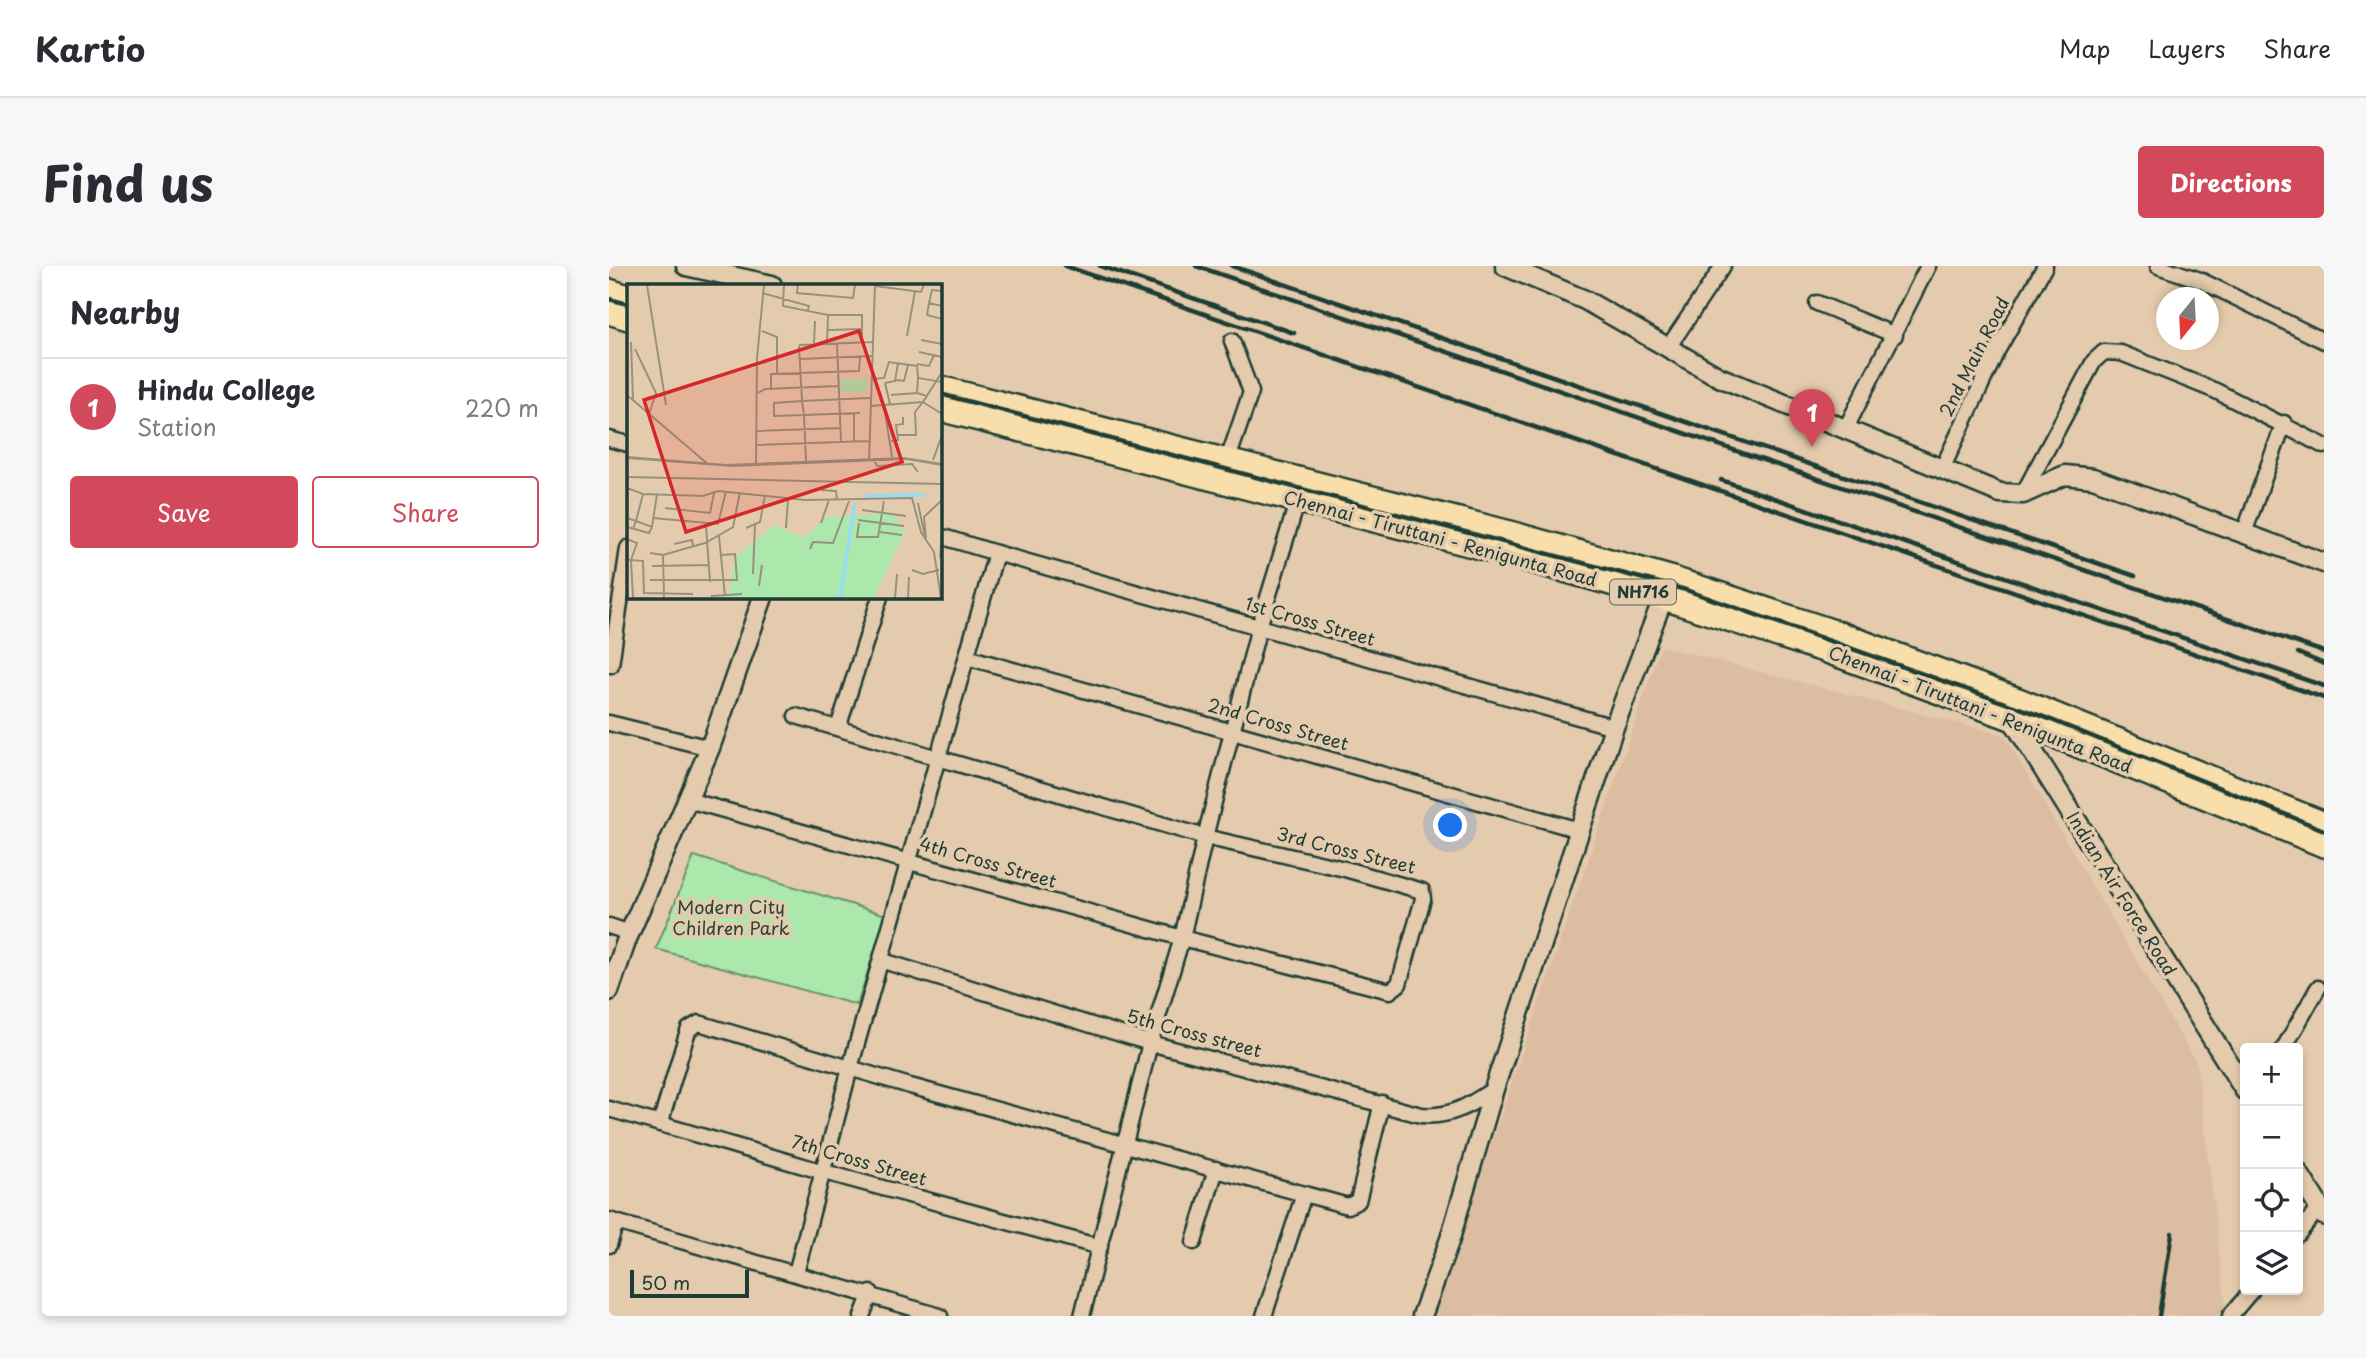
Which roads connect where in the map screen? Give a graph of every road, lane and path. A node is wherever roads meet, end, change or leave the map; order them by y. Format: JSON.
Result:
{"nodes":[{"id":1,"x":686,"y":266,"type":"edge"},
{"id":2,"x":1723,"y":266,"type":"edge"},
{"id":3,"x":1928,"y":266,"type":"edge"},
{"id":4,"x":2045,"y":266,"type":"edge"},
{"id":5,"x":1510,"y":267,"type":"edge"},
{"id":6,"x":2165,"y":267,"type":"edge"},
{"id":7,"x":767,"y":284,"type":"edge"},
{"id":8,"x":609,"y":291,"type":"edge"},
{"id":9,"x":627,"y":297,"type":"edge"},
{"id":10,"x":1817,"y":303,"type":"dead end"},
{"id":11,"x":609,"y":312,"type":"edge"},
{"id":12,"x":627,"y":318,"type":"edge"},
{"id":13,"x":1895,"y":335,"type":"junction"},
{"id":14,"x":1232,"y":341,"type":"dead end"},
{"id":15,"x":2324,"y":341,"type":"edge"},
{"id":16,"x":1667,"y":349,"type":"junction"},
{"id":17,"x":941,"y":388,"type":"edge"},
{"id":18,"x":941,"y":409,"type":"edge"},
{"id":19,"x":2284,"y":423,"type":"junction"},
{"id":20,"x":1846,"y":428,"type":"junction"},
{"id":21,"x":609,"y":439,"type":"edge"},
{"id":22,"x":627,"y":444,"type":"edge"},
{"id":23,"x":2324,"y":446,"type":"edge"},
{"id":24,"x":1227,"y":462,"type":"junction"},
{"id":25,"x":1943,"y":467,"type":"junction"},
{"id":26,"x":1300,"y":492,"type":"junction"},
{"id":27,"x":2024,"y":494,"type":"junction"},
{"id":28,"x":2244,"y":533,"type":"junction"},
{"id":29,"x":941,"y":536,"type":"edge"},
{"id":30,"x":996,"y":553,"type":"junction"},
{"id":31,"x":627,"y":555,"type":"edge"},
{"id":32,"x":2324,"y":563,"type":"edge"},
{"id":33,"x":1667,"y":588,"type":"junction"},
{"id":34,"x":762,"y":598,"type":"edge"},
{"id":35,"x":880,"y":598,"type":"edge"},
{"id":36,"x":1259,"y":627,"type":"junction"},
{"id":37,"x":967,"y":657,"type":"junction"},
{"id":38,"x":611,"y":665,"type":"dead end"},
{"id":39,"x":2003,"y":694,"type":"junction"},
{"id":40,"x":796,"y":716,"type":"dead end"},
{"id":41,"x":2011,"y":718,"type":"junction"},
{"id":42,"x":609,"y":723,"type":"edge"},
{"id":43,"x":1614,"y":727,"type":"junction"},
{"id":44,"x":838,"y":728,"type":"junction"},
{"id":45,"x":1231,"y":732,"type":"junction"},
{"id":46,"x":710,"y":748,"type":"junction"},
{"id":47,"x":939,"y":758,"type":"junction"},
{"id":48,"x":688,"y":800,"type":"junction"},
{"id":49,"x":2324,"y":824,"type":"edge"},
{"id":50,"x":1579,"y":830,"type":"junction"},
{"id":51,"x":1205,"y":837,"type":"junction"},
{"id":52,"x":2324,"y":845,"type":"edge"},
{"id":53,"x":911,"y":861,"type":"junction"},
{"id":54,"x":609,"y":926,"type":"edge"},
{"id":55,"x":630,"y":933,"type":"junction"},
{"id":56,"x":1182,"y":938,"type":"junction"},
{"id":57,"x":883,"y":961,"type":"junction"},
{"id":58,"x":1277,"y":962,"type":"joint"},
{"id":59,"x":2318,"y":988,"type":"dead end"},
{"id":60,"x":609,"y":991,"type":"edge"},
{"id":61,"x":1150,"y":1043,"type":"junction"},
{"id":62,"x":2287,"y":1043,"type":"edge"},
{"id":63,"x":850,"y":1068,"type":"junction"},
{"id":64,"x":2240,"y":1082,"type":"edge"},
{"id":65,"x":1494,"y":1089,"type":"junction"},
{"id":66,"x":1382,"y":1103,"type":"junction"},
{"id":67,"x":609,"y":1109,"type":"edge"},
{"id":68,"x":660,"y":1124,"type":"junction"},
{"id":69,"x":1124,"y":1143,"type":"junction"},
{"id":70,"x":1216,"y":1169,"type":"junction"},
{"id":71,"x":824,"y":1172,"type":"junction"},
{"id":72,"x":2303,"y":1182,"type":"edge"},
{"id":73,"x":1304,"y":1194,"type":"junction"},
{"id":74,"x":2322,"y":1212,"type":"edge"},
{"id":75,"x":613,"y":1221,"type":"edge"},
{"id":76,"x":2300,"y":1232,"type":"edge"},
{"id":77,"x":1194,"y":1242,"type":"dead end"},
{"id":78,"x":609,"y":1245,"type":"edge"},
{"id":79,"x":1100,"y":1247,"type":"junction"},
{"id":80,"x":796,"y":1273,"type":"junction"},
{"id":81,"x":871,"y":1293,"type":"junction"},
{"id":82,"x":2248,"y":1295,"type":"edge"},
{"id":83,"x":862,"y":1316,"type":"edge"},
{"id":84,"x":940,"y":1316,"type":"edge"},
{"id":85,"x":1082,"y":1316,"type":"edge"},
{"id":86,"x":1264,"y":1316,"type":"edge"},
{"id":87,"x":1422,"y":1316,"type":"edge"},
{"id":88,"x":2230,"y":1316,"type":"edge"}],
"edges":[{"from":1,"to":7,"type":"street"},
{"from":2,"to":16,"type":"street"},
{"from":3,"to":13,"type":"street"},
{"from":4,"to":25,"type":"street","name":"2nd Main Road"},
{"from":5,"to":16,"type":"street"},
{"from":6,"to":15,"type":"street"},
{"from":8,"to":9,"type":"highway"},
{"from":10,"to":13,"type":"street"},
{"from":11,"to":12,"type":"highway"},
{"from":13,"to":20,"type":"street"},
{"from":14,"to":24,"type":"street"},
{"from":16,"to":20,"type":"street"},
{"from":17,"to":24,"type":"highway","name":"Chennai - Tiruttani - Renigunta Road","number":"NH716"},
{"from":18,"to":26,"type":"highway","name":"Chennai - Tiruttani - Renigunta Road","number":"NH716"},
{"from":19,"to":23,"type":"street"},
{"from":19,"to":27,"type":"street"},
{"from":19,"to":28,"type":"street"},
{"from":20,"to":25,"type":"street"},
{"from":21,"to":22,"type":"street"},
{"from":24,"to":26,"type":"highway","name":"Chennai - Tiruttani - Renigunta Road","number":"NH716"},
{"from":25,"to":27,"type":"street"},
{"from":26,"to":33,"type":"highway","name":"Chennai - Tiruttani - Renigunta Road","number":"NH716"},
{"from":26,"to":36,"type":"street"},
{"from":27,"to":28,"type":"street"},
{"from":28,"to":32,"type":"street"},
{"from":29,"to":30,"type":"street","name":"1st Cross Street"},
{"from":30,"to":36,"type":"street","name":"1st Cross Street"},
{"from":30,"to":37,"type":"street"},
{"from":31,"to":38,"type":"street"},
{"from":33,"to":39,"type":"highway","name":"Chennai - Tiruttani - Renigunta Road","number":"NH716"},
{"from":33,"to":41,"type":"highway","name":"Chennai - Tiruttani - Renigunta Road","number":"NH716"},
{"from":33,"to":43,"type":"street"},
{"from":34,"to":46,"type":"street"},
{"from":35,"to":44,"type":"street"},
{"from":36,"to":43,"type":"street","name":"1st Cross Street"},
{"from":36,"to":45,"type":"street"},
{"from":37,"to":45,"type":"street","name":"2nd Cross Street"},
{"from":37,"to":47,"type":"street"},
{"from":39,"to":41,"type":"main road","name":"Indian Air Force Road"},
{"from":39,"to":49,"type":"highway","name":"Chennai - Tiruttani - Renigunta Road","number":"NH716"},
{"from":40,"to":44,"type":"street"},
{"from":41,"to":52,"type":"highway","name":"Chennai - Tiruttani - Renigunta Road","number":"NH716"},
{"from":41,"to":64,"type":"main road","name":"Indian Air Force Road"},
{"from":42,"to":46,"type":"street"},
{"from":43,"to":50,"type":"street"},
{"from":44,"to":47,"type":"street"},
{"from":45,"to":50,"type":"street","name":"2nd Cross Street"},
{"from":45,"to":51,"type":"street"},
{"from":46,"to":48,"type":"street"},
{"from":47,"to":51,"type":"street"},
{"from":47,"to":53,"type":"street"},
{"from":48,"to":53,"type":"street","name":"4th Cross Street"},
{"from":48,"to":55,"type":"street"},
{"from":50,"to":65,"type":"street"},
{"from":51,"to":56,"type":"street"},
{"from":51,"to":58,"type":"street","name":"3rd Cross Street"},
{"from":53,"to":56,"type":"street","name":"4th Cross Street"},
{"from":53,"to":57,"type":"street"},
{"from":54,"to":55,"type":"street"},
{"from":55,"to":60,"type":"street"},
{"from":56,"to":58,"type":"street","name":"4th Cross Street"},
{"from":56,"to":61,"type":"street"},
{"from":57,"to":61,"type":"street","name":"5th Cross street"},
{"from":57,"to":63,"type":"street"},
{"from":59,"to":62,"type":"street"},
{"from":61,"to":66,"type":"street","name":"5th Cross street"},
{"from":61,"to":69,"type":"street"},
{"from":63,"to":68,"type":"street"},
{"from":63,"to":69,"type":"street"},
{"from":63,"to":71,"type":"street"},
{"from":65,"to":66,"type":"street","name":"5th Cross street"},
{"from":65,"to":87,"type":"street"},
{"from":66,"to":73,"type":"street"},
{"from":67,"to":68,"type":"street","name":"7th Cross Street"},
{"from":68,"to":71,"type":"street","name":"7th Cross Street"},
{"from":69,"to":70,"type":"street"},
{"from":69,"to":79,"type":"street"},
{"from":70,"to":73,"type":"street"},
{"from":70,"to":77,"type":"street"},
{"from":71,"to":79,"type":"street","name":"7th Cross Street"},
{"from":71,"to":80,"type":"street"},
{"from":72,"to":74,"type":"main road"},
{"from":73,"to":86,"type":"street"},
{"from":74,"to":76,"type":"street"},
{"from":75,"to":78,"type":"street"},
{"from":75,"to":80,"type":"street"},
{"from":79,"to":85,"type":"street"},
{"from":80,"to":81,"type":"street"},
{"from":81,"to":83,"type":"street"},
{"from":81,"to":84,"type":"street"},
{"from":82,"to":88,"type":"street"}]}
